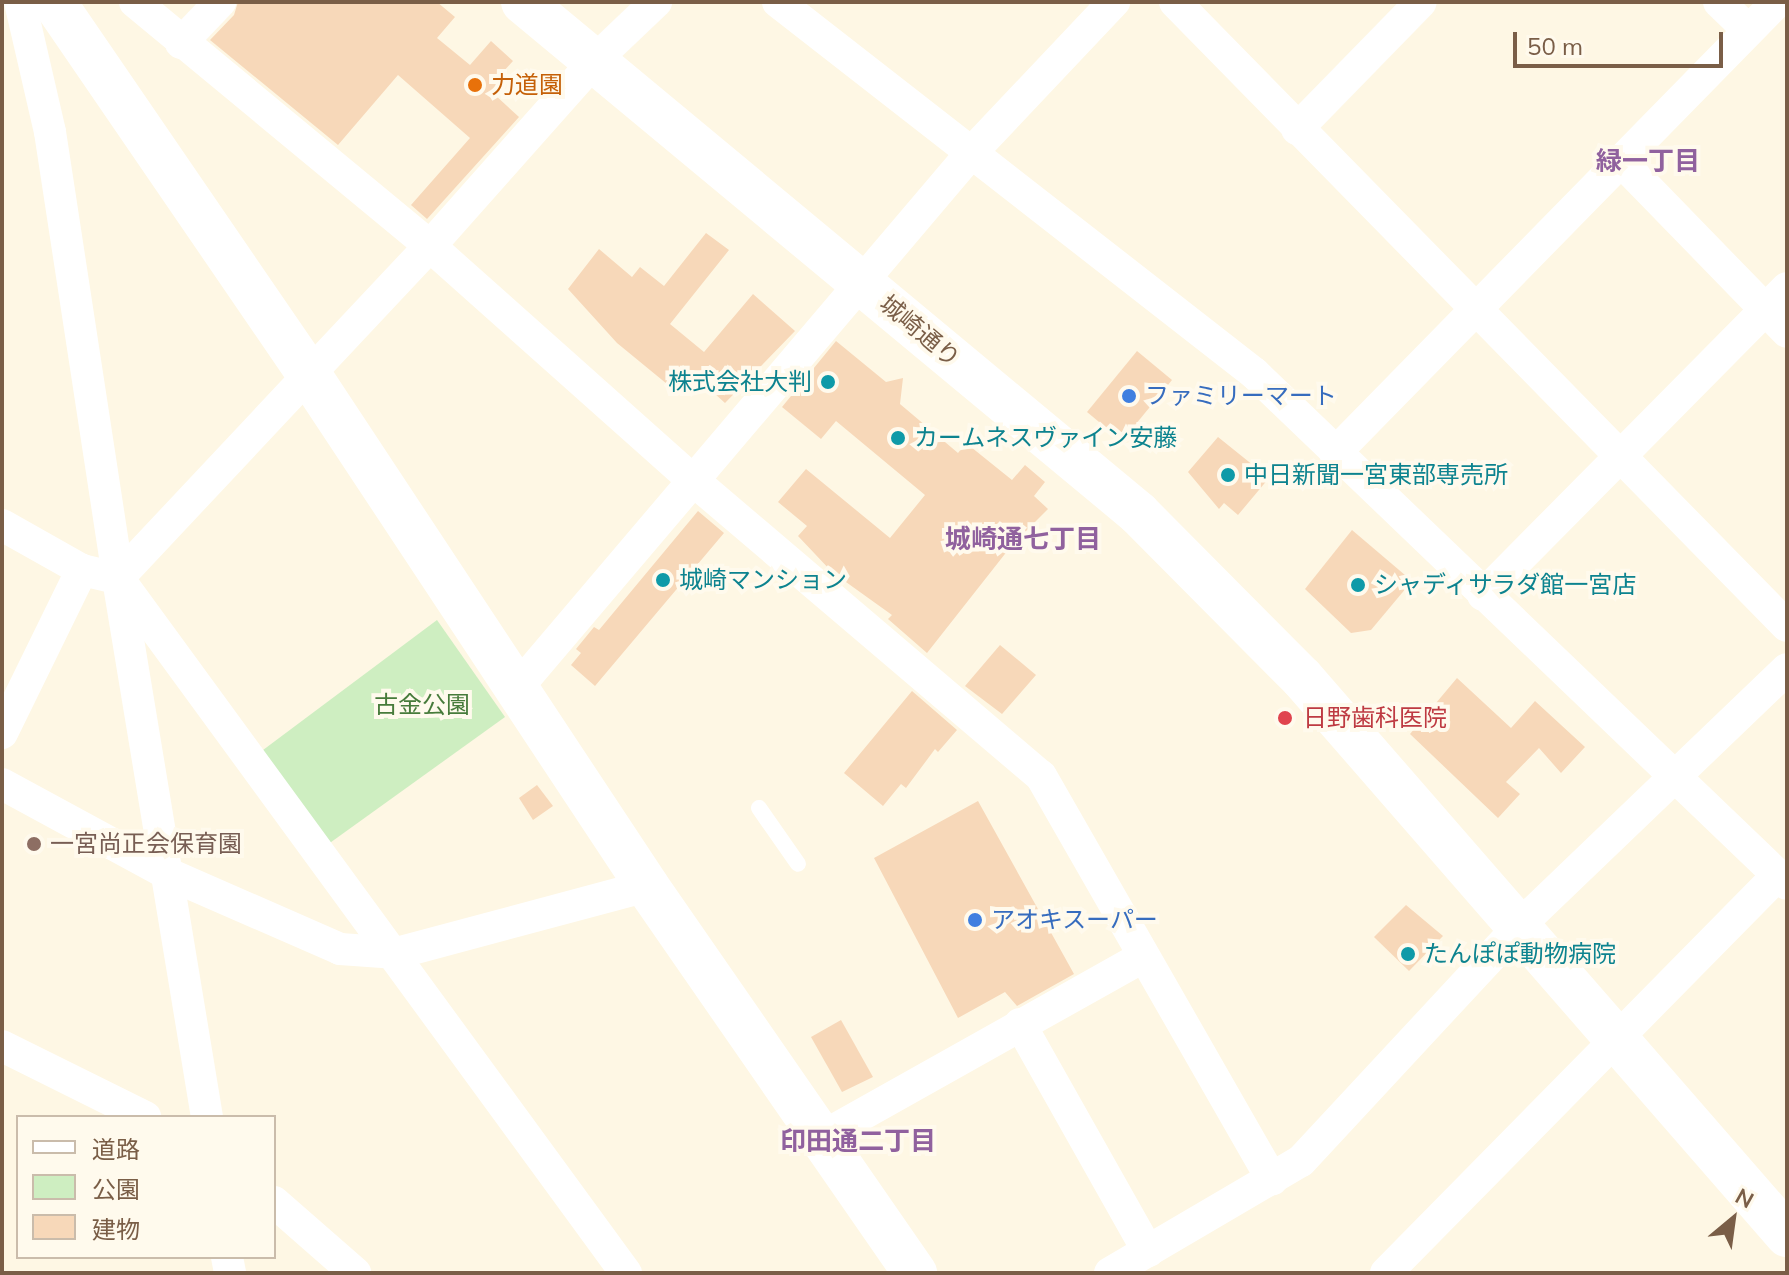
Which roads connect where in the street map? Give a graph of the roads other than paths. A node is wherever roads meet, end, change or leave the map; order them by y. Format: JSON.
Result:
{"nodes":[{"id":1,"x":20,"y":2,"type":"edge"},
{"id":2,"x":54,"y":2,"type":"edge"},
{"id":3,"x":135,"y":2,"type":"edge"},
{"id":4,"x":220,"y":2,"type":"edge"},
{"id":5,"x":523,"y":2,"type":"edge"},
{"id":6,"x":656,"y":2,"type":"edge"},
{"id":7,"x":778,"y":2,"type":"edge"},
{"id":8,"x":1114,"y":2,"type":"edge"},
{"id":9,"x":1175,"y":2,"type":"edge"},
{"id":10,"x":1421,"y":2,"type":"edge"},
{"id":11,"x":1719,"y":2,"type":"edge"},
{"id":12,"x":1777,"y":2,"type":"edge"},
{"id":13,"x":1748,"y":30,"type":"junction"},
{"id":14,"x":181,"y":43,"type":"junction"},
{"id":15,"x":594,"y":61,"type":"junction"},
{"id":16,"x":1297,"y":129,"type":"junction"},
{"id":17,"x":972,"y":152,"type":"junction"},
{"id":18,"x":1620,"y":160,"type":"junction"},
{"id":19,"x":430,"y":246,"type":"junction"},
{"id":20,"x":863,"y":283,"type":"junction"},
{"id":21,"x":1474,"y":308,"type":"junction"},
{"id":22,"x":1780,"y":310,"type":"edge"},
{"id":23,"x":310,"y":376,"type":"junction"},
{"id":24,"x":1335,"y":453,"type":"junction"},
{"id":25,"x":1622,"y":459,"type":"junction"},
{"id":26,"x":694,"y":481,"type":"junction"},
{"id":27,"x":2,"y":525,"type":"edge"},
{"id":28,"x":82,"y":570,"type":"junction"},
{"id":29,"x":118,"y":578,"type":"junction"},
{"id":30,"x":1483,"y":595,"type":"junction"},
{"id":31,"x":1787,"y":626,"type":"edge"},
{"id":32,"x":1787,"y":669,"type":"edge"},
{"id":33,"x":518,"y":687,"type":"junction"},
{"id":34,"x":2,"y":733,"type":"edge"},
{"id":35,"x":1676,"y":780,"type":"junction"},
{"id":36,"x":2,"y":784,"type":"edge"},
{"id":37,"x":759,"y":808,"type":"dead end"},
{"id":38,"x":798,"y":864,"type":"dead end"},
{"id":39,"x":164,"y":872,"type":"junction"},
{"id":40,"x":1783,"y":880,"type":"edge"},
{"id":41,"x":647,"y":886,"type":"junction"},
{"id":42,"x":1521,"y":924,"type":"junction"},
{"id":43,"x":397,"y":953,"type":"junction"},
{"id":44,"x":1143,"y":957,"type":"junction"},
{"id":45,"x":1020,"y":1024,"type":"junction"},
{"id":46,"x":1618,"y":1037,"type":"junction"},
{"id":47,"x":2,"y":1046,"type":"edge"},
{"id":48,"x":141,"y":1115,"type":"edge"},
{"id":49,"x":207,"y":1115,"type":"edge"},
{"id":50,"x":820,"y":1138,"type":"junction"},
{"id":51,"x":1272,"y":1179,"type":"junction"},
{"id":52,"x":276,"y":1204,"type":"edge"},
{"id":53,"x":1787,"y":1235,"type":"edge"},
{"id":54,"x":1148,"y":1251,"type":"junction"},
{"id":55,"x":355,"y":1273,"type":"edge"},
{"id":56,"x":626,"y":1273,"type":"edge"},
{"id":57,"x":915,"y":1273,"type":"edge"},
{"id":58,"x":1110,"y":1273,"type":"edge"},
{"id":59,"x":1386,"y":1273,"type":"edge"}],
"edges":[{"from":1,"to":29,"type":"street"},
{"from":2,"to":23,"type":"street"},
{"from":3,"to":14,"type":"street"},
{"from":4,"to":14,"type":"street"},
{"from":5,"to":15,"type":"street","name":"城崎通り"},
{"from":6,"to":15,"type":"street"},
{"from":7,"to":17,"type":"street"},
{"from":8,"to":17,"type":"street"},
{"from":9,"to":16,"type":"street"},
{"from":10,"to":16,"type":"street"},
{"from":11,"to":13,"type":"street"},
{"from":12,"to":13,"type":"street"},
{"from":13,"to":18,"type":"street"},
{"from":14,"to":19,"type":"street"},
{"from":15,"to":19,"type":"street"},
{"from":15,"to":20,"type":"street","name":"城崎通り"},
{"from":16,"to":21,"type":"street"},
{"from":17,"to":20,"type":"street"},
{"from":17,"to":24,"type":"street"},
{"from":18,"to":21,"type":"street"},
{"from":18,"to":22,"type":"street"},
{"from":19,"to":23,"type":"street"},
{"from":19,"to":26,"type":"street"},
{"from":20,"to":26,"type":"street"},
{"from":20,"to":42,"type":"street","name":"城崎通り"},
{"from":21,"to":24,"type":"street"},
{"from":21,"to":25,"type":"street"},
{"from":22,"to":25,"type":"street"},
{"from":23,"to":29,"type":"street"},
{"from":23,"to":33,"type":"street"},
{"from":24,"to":30,"type":"street"},
{"from":25,"to":30,"type":"street"},
{"from":25,"to":31,"type":"street"},
{"from":26,"to":33,"type":"street"},
{"from":26,"to":44,"type":"street"},
{"from":27,"to":28,"type":"street"},
{"from":28,"to":29,"type":"street"},
{"from":28,"to":34,"type":"street"},
{"from":29,"to":39,"type":"street"},
{"from":29,"to":43,"type":"street"},
{"from":30,"to":35,"type":"street"},
{"from":32,"to":35,"type":"street"},
{"from":33,"to":41,"type":"street"},
{"from":35,"to":40,"type":"street"},
{"from":35,"to":42,"type":"street"},
{"from":36,"to":39,"type":"street"},
{"from":37,"to":38,"type":"lane"},
{"from":39,"to":43,"type":"street"},
{"from":39,"to":49,"type":"street"},
{"from":40,"to":46,"type":"street"},
{"from":41,"to":43,"type":"street"},
{"from":41,"to":50,"type":"street"},
{"from":42,"to":46,"type":"street","name":"城崎通り"},
{"from":42,"to":51,"type":"street"},
{"from":43,"to":56,"type":"street"},
{"from":44,"to":45,"type":"street"},
{"from":44,"to":51,"type":"street"},
{"from":45,"to":50,"type":"street"},
{"from":45,"to":54,"type":"street"},
{"from":46,"to":53,"type":"street","name":"城崎通り"},
{"from":46,"to":59,"type":"street"},
{"from":47,"to":48,"type":"street"},
{"from":50,"to":57,"type":"street"},
{"from":51,"to":54,"type":"street"},
{"from":52,"to":55,"type":"street"},
{"from":54,"to":58,"type":"street"}]}
